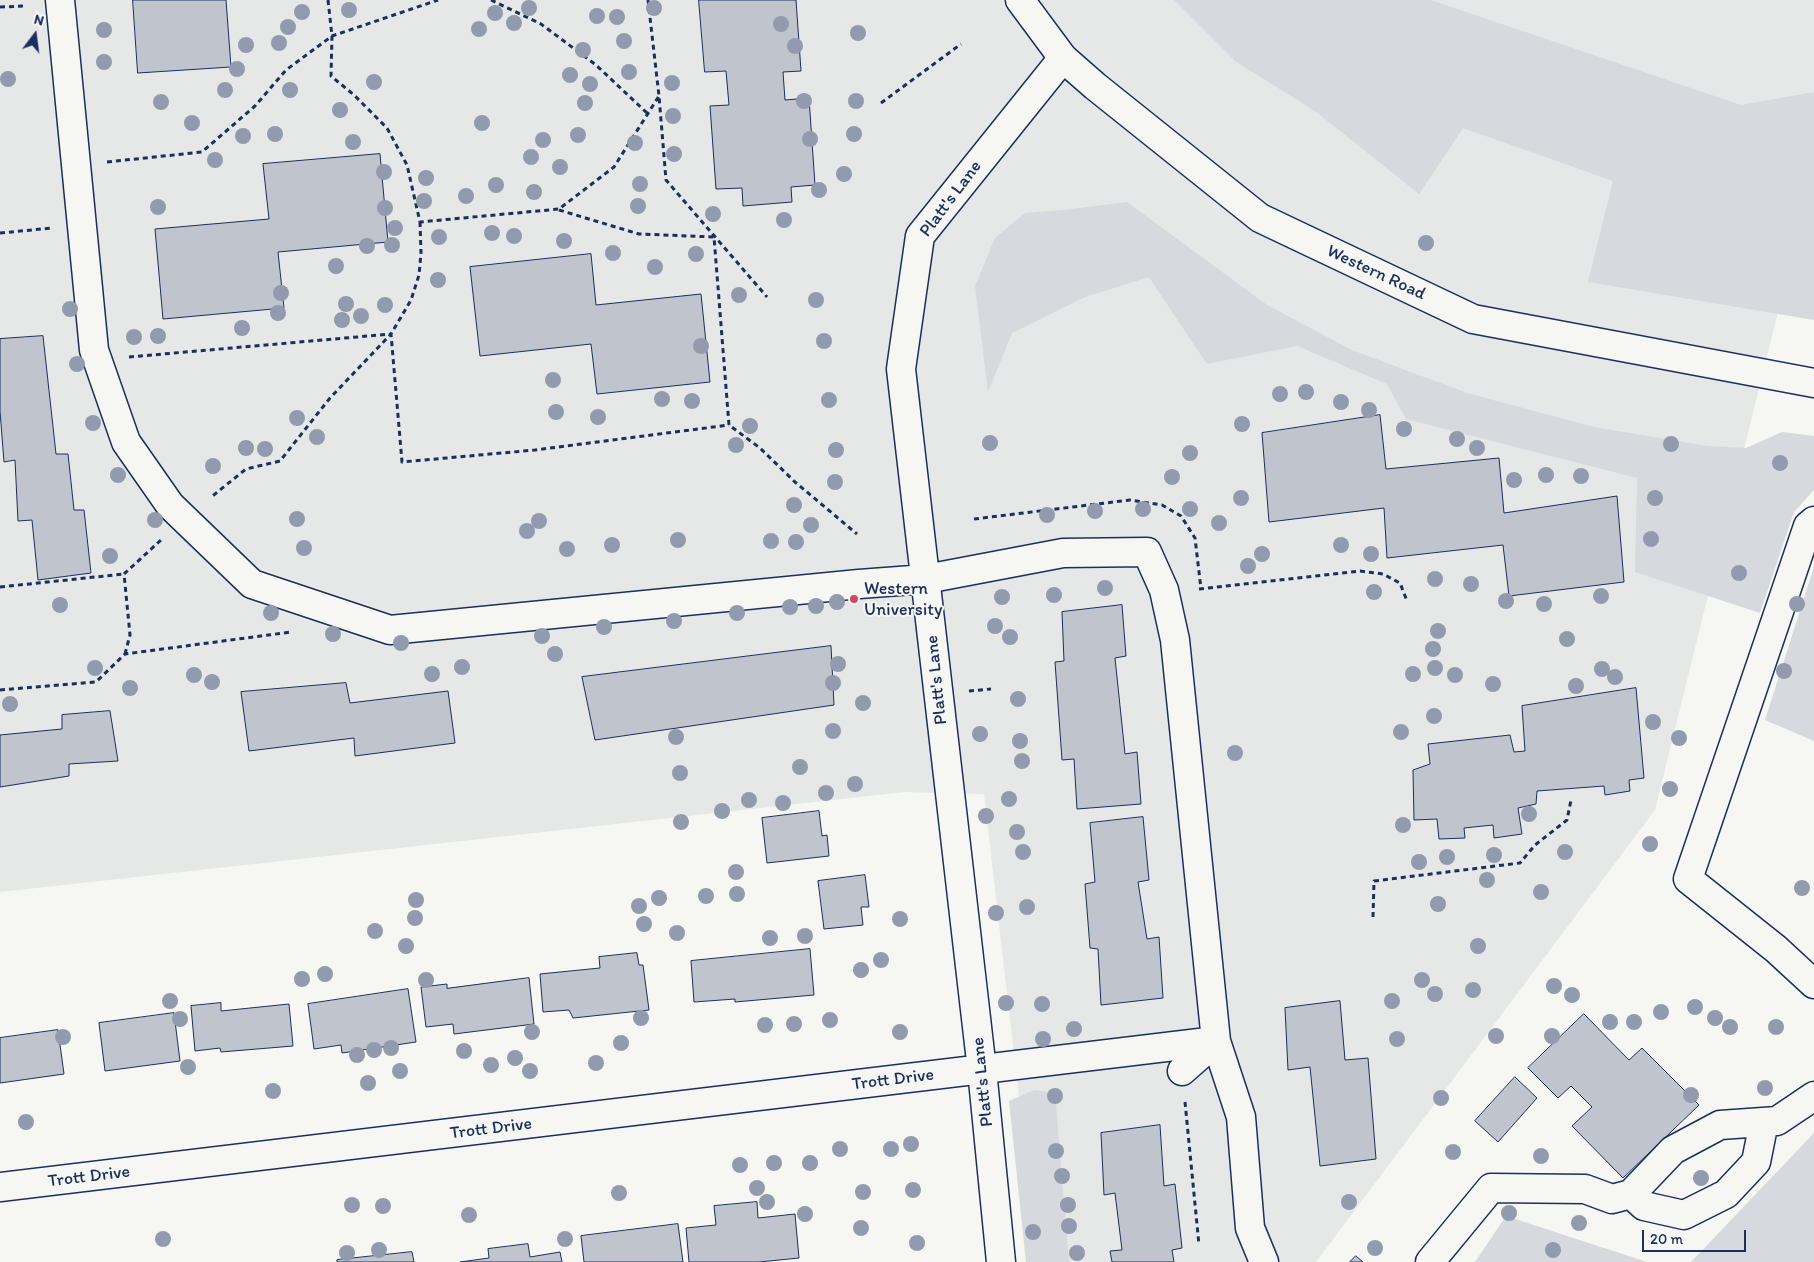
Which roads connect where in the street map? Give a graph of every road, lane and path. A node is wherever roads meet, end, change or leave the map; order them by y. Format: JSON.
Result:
{"nodes":[{"id":1,"x":60,"y":0,"type":"edge"},
{"id":2,"x":328,"y":0,"type":"edge"},
{"id":3,"x":438,"y":0,"type":"edge"},
{"id":4,"x":491,"y":0,"type":"edge"},
{"id":5,"x":648,"y":0,"type":"edge"},
{"id":6,"x":1020,"y":0,"type":"edge"},
{"id":7,"x":25,"y":6,"type":"dead end"},
{"id":8,"x":0,"y":7,"type":"edge"},
{"id":9,"x":332,"y":36,"type":"junction"},
{"id":10,"x":961,"y":44,"type":"dead end"},
{"id":11,"x":1063,"y":58,"type":"junction"},
{"id":12,"x":659,"y":96,"type":"junction"},
{"id":13,"x":881,"y":104,"type":"dead end"},
{"id":14,"x":648,"y":113,"type":"junction"},
{"id":15,"x":107,"y":162,"type":"dead end"},
{"id":16,"x":559,"y":209,"type":"junction"},
{"id":17,"x":420,"y":222,"type":"junction"},
{"id":18,"x":52,"y":228,"type":"dead end"},
{"id":19,"x":0,"y":232,"type":"edge"},
{"id":20,"x":714,"y":237,"type":"junction"},
{"id":21,"x":767,"y":297,"type":"dead end"},
{"id":22,"x":391,"y":334,"type":"junction"},
{"id":23,"x":127,"y":357,"type":"dead end"},
{"id":24,"x":1814,"y":383,"type":"edge"},
{"id":25,"x":729,"y":425,"type":"junction"},
{"id":26,"x":183,"y":519,"type":"junction"},
{"id":27,"x":1814,"y":522,"type":"edge"},
{"id":28,"x":856,"y":534,"type":"dead end"},
{"id":29,"x":124,"y":574,"type":"junction"},
{"id":30,"x":926,"y":580,"type":"junction"},
{"id":31,"x":0,"y":587,"type":"edge"},
{"id":32,"x":1164,"y":590,"type":"junction"},
{"id":33,"x":1407,"y":601,"type":"dead end"},
{"id":34,"x":291,"y":632,"type":"dead end"},
{"id":35,"x":125,"y":654,"type":"junction"},
{"id":36,"x":0,"y":690,"type":"edge"},
{"id":37,"x":1571,"y":800,"type":"dead end"},
{"id":38,"x":1373,"y":917,"type":"dead end"},
{"id":39,"x":1814,"y":984,"type":"edge"},
{"id":40,"x":1216,"y":1041,"type":"junction"},
{"id":41,"x":982,"y":1070,"type":"junction"},
{"id":42,"x":1182,"y":1071,"type":"joint"},
{"id":43,"x":1814,"y":1096,"type":"edge"},
{"id":44,"x":1764,"y":1122,"type":"junction"},
{"id":45,"x":0,"y":1187,"type":"edge"},
{"id":46,"x":1632,"y":1194,"type":"junction"},
{"id":47,"x":1199,"y":1245,"type":"dead end"},
{"id":48,"x":1001,"y":1262,"type":"edge"},
{"id":49,"x":1264,"y":1262,"type":"edge"},
{"id":50,"x":1430,"y":1262,"type":"edge"}],
"edges":[{"from":1,"to":26,"type":"street"},
{"from":2,"to":9,"type":"path"},
{"from":3,"to":9,"type":"path"},
{"from":4,"to":14,"type":"path"},
{"from":5,"to":12,"type":"path"},
{"from":6,"to":11,"type":"street","name":"Western Road"},
{"from":7,"to":8,"type":"path"},
{"from":9,"to":15,"type":"path"},
{"from":9,"to":17,"type":"path"},
{"from":10,"to":13,"type":"path"},
{"from":11,"to":24,"type":"street","name":"Western Road"},
{"from":11,"to":30,"type":"street","name":"Platt's Lane"},
{"from":12,"to":14,"type":"path"},
{"from":12,"to":20,"type":"path"},
{"from":14,"to":16,"type":"path"},
{"from":16,"to":17,"type":"path"},
{"from":16,"to":20,"type":"path"},
{"from":17,"to":22,"type":"path"},
{"from":18,"to":19,"type":"path"},
{"from":20,"to":21,"type":"path"},
{"from":20,"to":25,"type":"path"},
{"from":22,"to":23,"type":"path"},
{"from":22,"to":25,"type":"path"},
{"from":22,"to":26,"type":"path"},
{"from":25,"to":28,"type":"path"},
{"from":26,"to":29,"type":"path"},
{"from":26,"to":30,"type":"street"},
{"from":27,"to":39,"type":"street"},
{"from":29,"to":31,"type":"path"},
{"from":29,"to":35,"type":"path"},
{"from":30,"to":32,"type":"street"},
{"from":30,"to":41,"type":"street","name":"Platt's Lane"},
{"from":32,"to":33,"type":"path"},
{"from":32,"to":40,"type":"street"},
{"from":34,"to":35,"type":"path"},
{"from":35,"to":36,"type":"path"},
{"from":37,"to":38,"type":"path"},
{"from":40,"to":41,"type":"street","name":"Trott Drive"},
{"from":40,"to":42,"type":"street"},
{"from":40,"to":49,"type":"street"},
{"from":41,"to":45,"type":"street","name":"Trott Drive"},
{"from":41,"to":48,"type":"street","name":"Platt's Lane"},
{"from":42,"to":47,"type":"path"},
{"from":43,"to":44,"type":"street"},
{"from":44,"to":46,"type":"street"},
{"from":44,"to":46,"type":"street"},
{"from":46,"to":50,"type":"street"}]}
